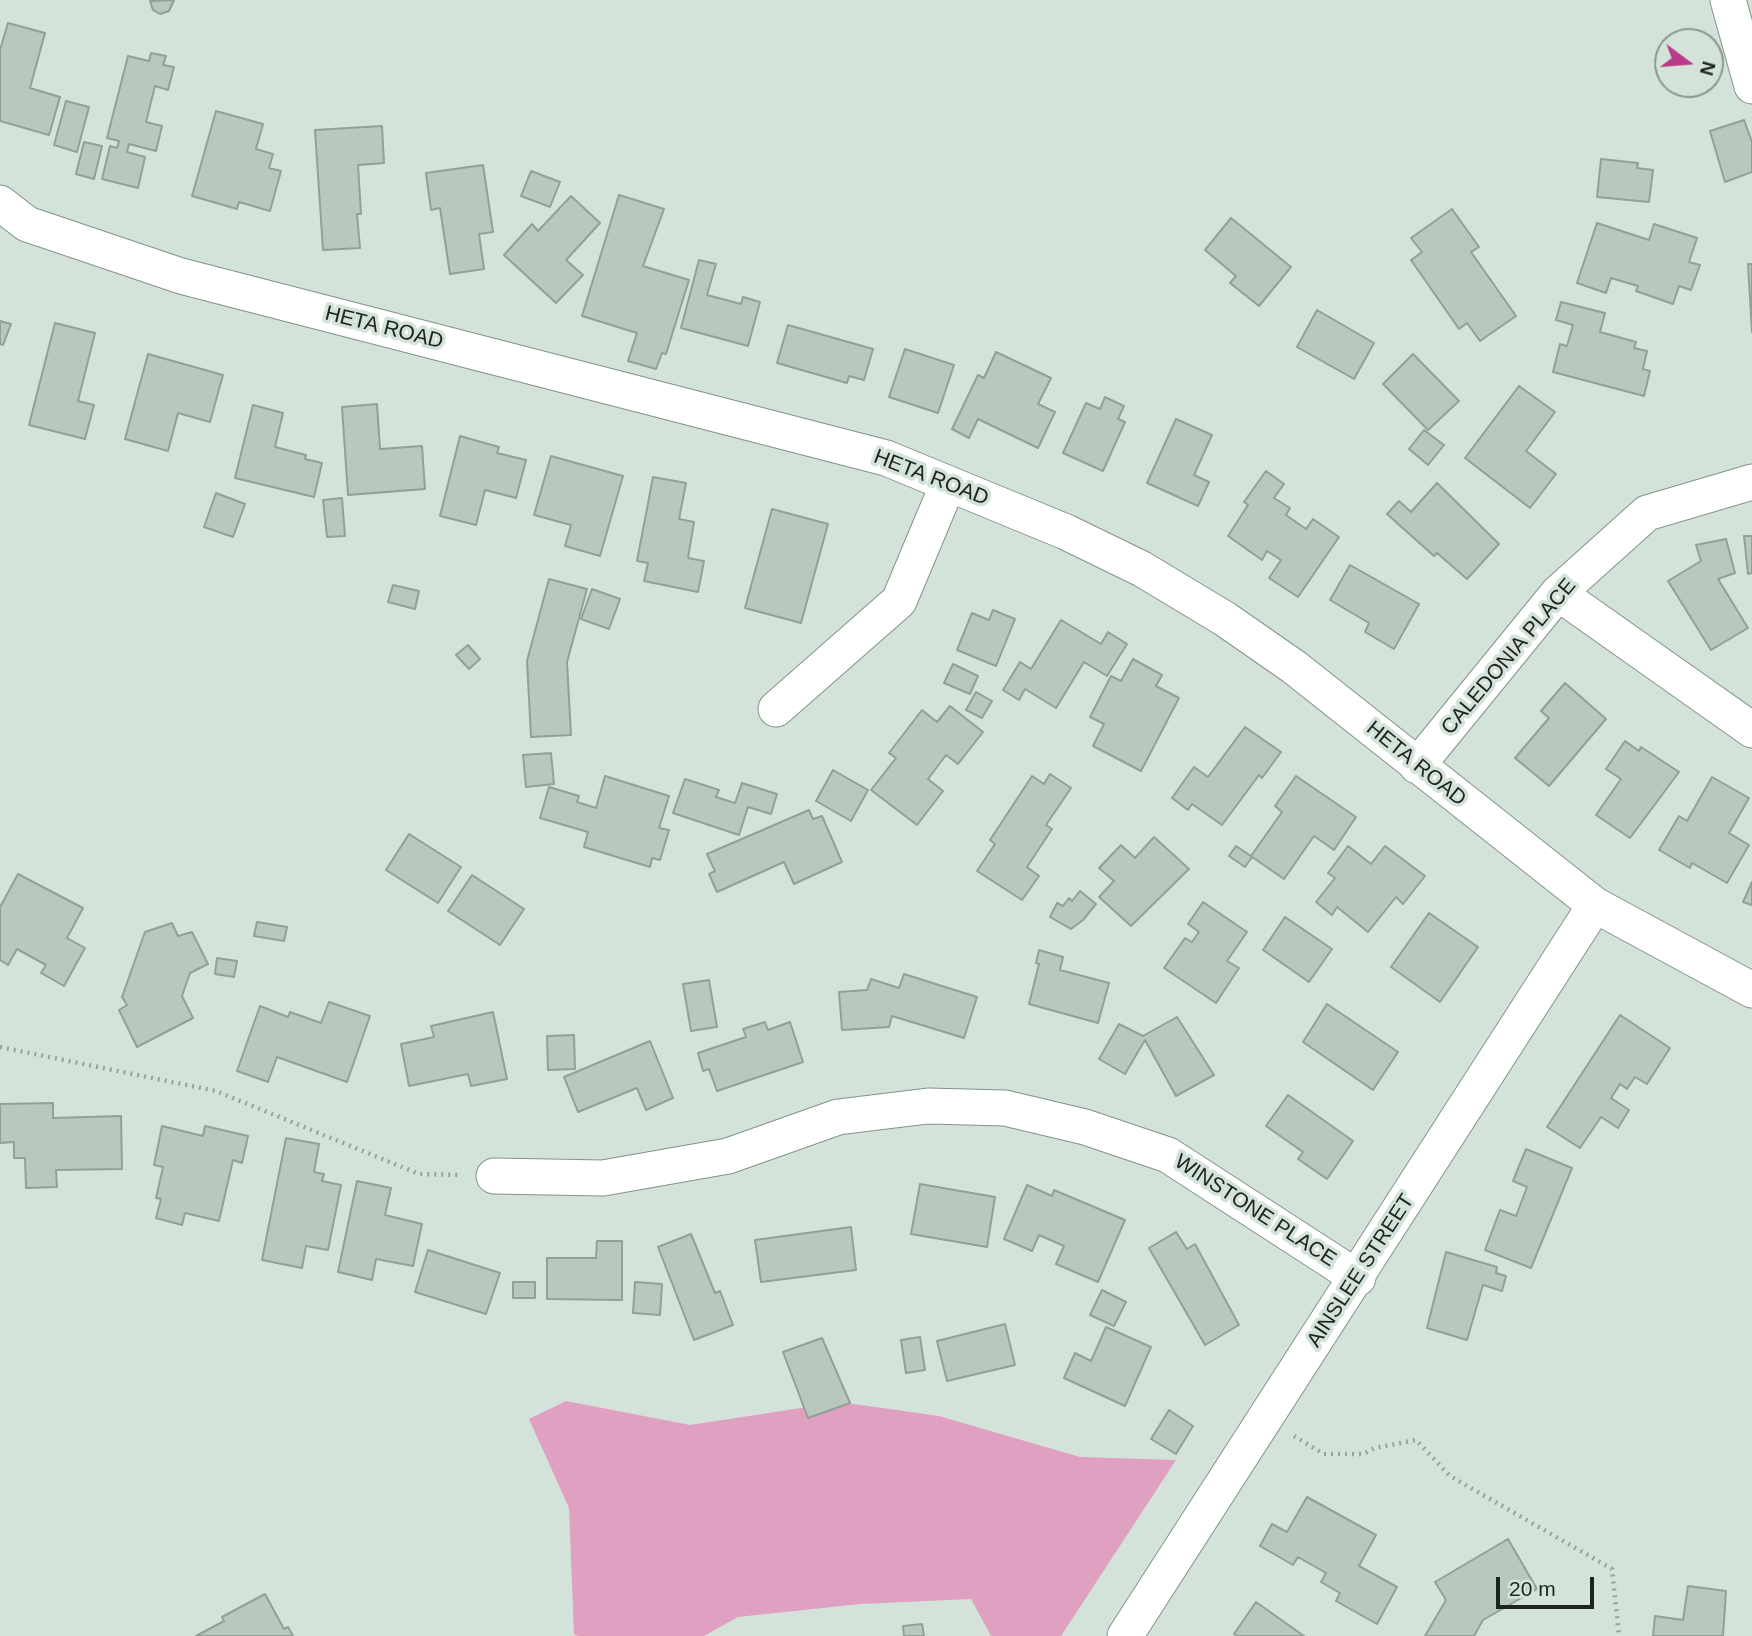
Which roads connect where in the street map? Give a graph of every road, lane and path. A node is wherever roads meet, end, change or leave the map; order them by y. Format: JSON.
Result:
{"nodes":[{"id":1,"x":1728,"y":0,"type":"edge"},
{"id":2,"x":1752,"y":86,"type":"edge"},
{"id":3,"x":0,"y":203,"type":"edge"},
{"id":4,"x":1752,"y":482,"type":"edge"},
{"id":5,"x":948,"y":484,"type":"junction"},
{"id":6,"x":1558,"y":593,"type":"junction"},
{"id":7,"x":776,"y":709,"type":"dead end"},
{"id":8,"x":1752,"y":730,"type":"edge"},
{"id":9,"x":1417,"y":766,"type":"junction"},
{"id":10,"x":1595,"y":905,"type":"junction"},
{"id":11,"x":1752,"y":990,"type":"edge"},
{"id":12,"x":0,"y":1047,"type":"edge"},
{"id":13,"x":494,"y":1177,"type":"joint"},
{"id":14,"x":1358,"y":1278,"type":"junction"},
{"id":15,"x":1265,"y":1418,"type":"junction"},
{"id":16,"x":1125,"y":1636,"type":"edge"},
{"id":17,"x":1619,"y":1636,"type":"edge"}],
"edges":[{"from":1,"to":2,"type":"street"},
{"from":3,"to":5,"type":"street","name":"HETA ROAD"},
{"from":4,"to":6,"type":"street","name":"CALEDONIA PLACE"},
{"from":5,"to":7,"type":"street"},
{"from":5,"to":9,"type":"street","name":"HETA ROAD"},
{"from":6,"to":8,"type":"street"},
{"from":6,"to":9,"type":"street","name":"CALEDONIA PLACE"},
{"from":9,"to":10,"type":"street","name":"HETA ROAD"},
{"from":10,"to":11,"type":"street","name":"HETA ROAD"},
{"from":10,"to":14,"type":"street","name":"AINSLEE STREET"},
{"from":12,"to":13,"type":"path"},
{"from":13,"to":14,"type":"street","name":"WINSTONE PLACE"},
{"from":14,"to":15,"type":"street","name":"AINSLEE STREET"},
{"from":15,"to":16,"type":"street","name":"AINSLEE STREET"},
{"from":15,"to":17,"type":"path"}]}
